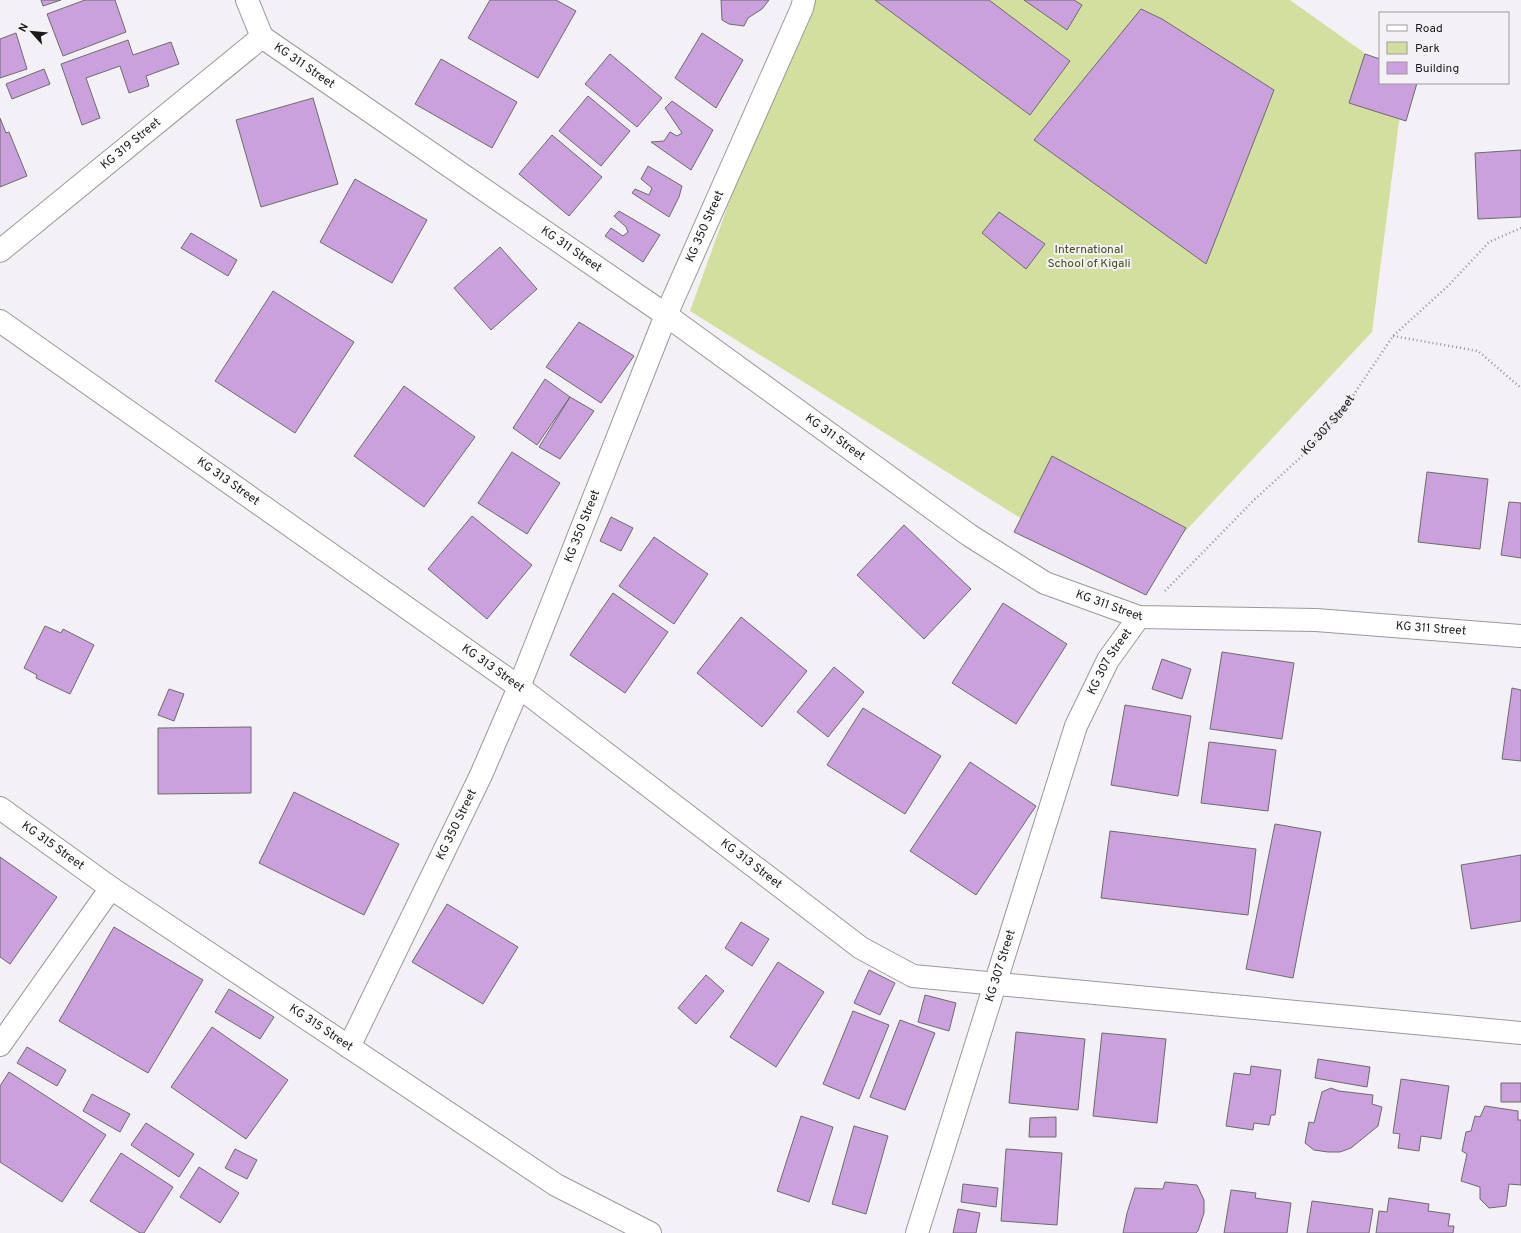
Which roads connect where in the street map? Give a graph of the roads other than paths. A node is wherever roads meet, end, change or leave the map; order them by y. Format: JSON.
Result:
{"nodes":[{"id":1,"x":248,"y":0,"type":"edge"},
{"id":2,"x":804,"y":0,"type":"edge"},
{"id":3,"x":262,"y":37,"type":"junction"},
{"id":4,"x":0,"y":251,"type":"edge"},
{"id":5,"x":666,"y":315,"type":"junction"},
{"id":6,"x":0,"y":321,"type":"edge"},
{"id":7,"x":1139,"y":618,"type":"junction"},
{"id":8,"x":1521,"y":636,"type":"edge"},
{"id":9,"x":518,"y":687,"type":"junction"},
{"id":10,"x":0,"y":808,"type":"edge"},
{"id":11,"x":111,"y":888,"type":"junction"},
{"id":12,"x":994,"y":984,"type":"junction"},
{"id":13,"x":1521,"y":1033,"type":"edge"},
{"id":14,"x":0,"y":1045,"type":"edge"},
{"id":15,"x":349,"y":1047,"type":"junction"},
{"id":16,"x":650,"y":1233,"type":"edge"},
{"id":17,"x":917,"y":1233,"type":"edge"}],
"edges":[{"from":1,"to":3,"type":"street","name":"KG 311 Street"},
{"from":2,"to":5,"type":"street","name":"KG 350 Street"},
{"from":3,"to":4,"type":"street","name":"KG 319 Street"},
{"from":3,"to":5,"type":"street","name":"KG 311 Street"},
{"from":5,"to":7,"type":"street","name":"KG 311 Street"},
{"from":5,"to":9,"type":"street","name":"KG 350 Street"},
{"from":6,"to":9,"type":"street","name":"KG 313 Street"},
{"from":7,"to":8,"type":"street","name":"KG 311 Street"},
{"from":7,"to":12,"type":"street","name":"KG 307 Street"},
{"from":9,"to":12,"type":"street","name":"KG 313 Street"},
{"from":9,"to":15,"type":"street","name":"KG 350 Street"},
{"from":10,"to":11,"type":"street","name":"KG 315 Street"},
{"from":11,"to":14,"type":"street"},
{"from":11,"to":15,"type":"street","name":"KG 315 Street"},
{"from":12,"to":13,"type":"street","name":"KG 313 Street"},
{"from":12,"to":17,"type":"street","name":"KG 307 Street"},
{"from":15,"to":16,"type":"street","name":"KG 315 Street"}]}
